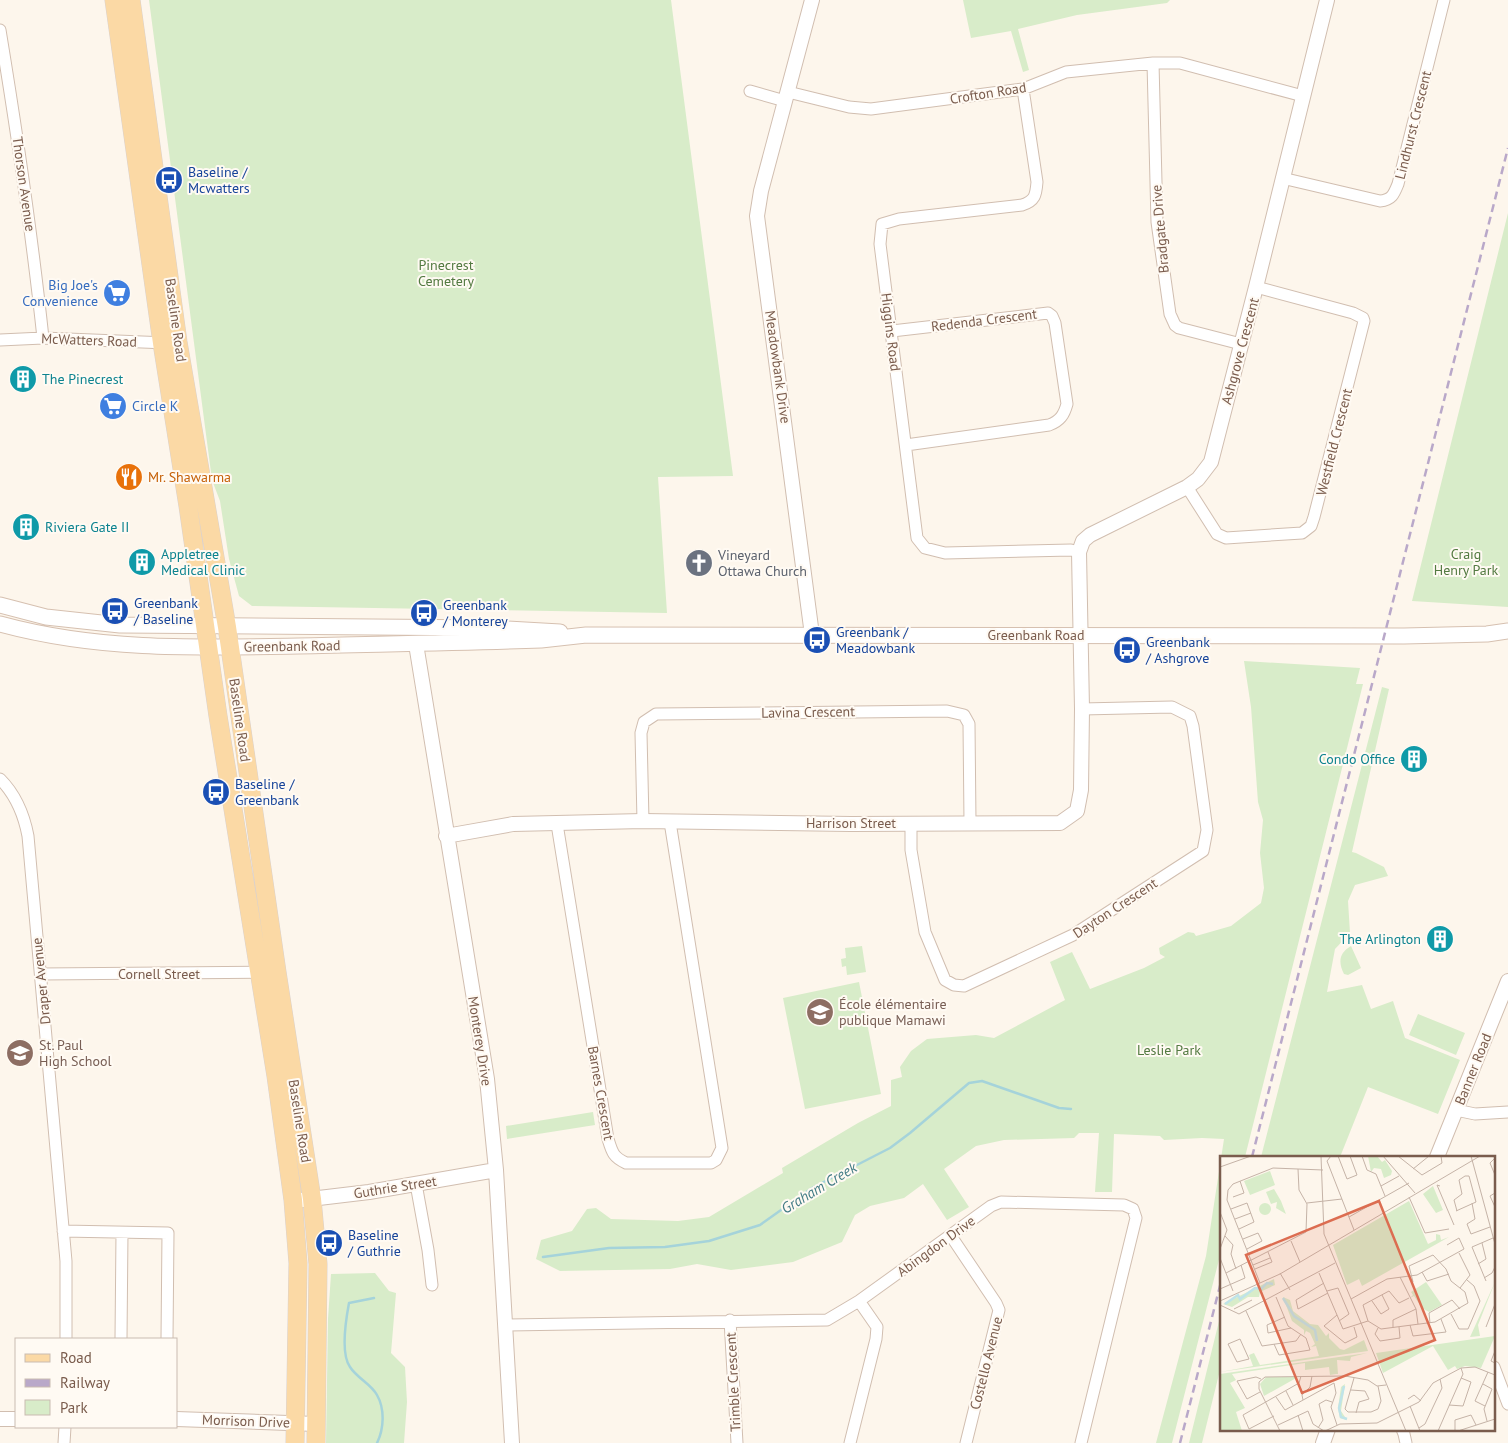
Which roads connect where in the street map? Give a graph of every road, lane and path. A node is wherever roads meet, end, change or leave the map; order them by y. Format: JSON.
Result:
{"nodes":[{"id":1,"x":114,"y":0,"type":"edge"},
{"id":2,"x":131,"y":0,"type":"edge"},
{"id":3,"x":812,"y":0,"type":"edge"},
{"id":4,"x":1327,"y":0,"type":"edge"},
{"id":5,"x":1444,"y":0,"type":"edge"},
{"id":6,"x":0,"y":30,"type":"edge"},
{"id":7,"x":1153,"y":63,"type":"junction"},
{"id":8,"x":1024,"y":89,"type":"junction"},
{"id":9,"x":750,"y":91,"type":"dead end"},
{"id":10,"x":786,"y":96,"type":"junction"},
{"id":11,"x":1302,"y":96,"type":"junction"},
{"id":12,"x":1282,"y":178,"type":"junction"},
{"id":13,"x":1256,"y":287,"type":"junction"},
{"id":14,"x":892,"y":331,"type":"junction"},
{"id":15,"x":43,"y":338,"type":"junction"},
{"id":16,"x":0,"y":340,"type":"edge"},
{"id":17,"x":170,"y":343,"type":"junction"},
{"id":18,"x":1241,"y":344,"type":"junction"},
{"id":19,"x":906,"y":445,"type":"junction"},
{"id":20,"x":1187,"y":487,"type":"junction"},
{"id":21,"x":1079,"y":552,"type":"junction"},
{"id":22,"x":0,"y":605,"type":"edge"},
{"id":23,"x":0,"y":624,"type":"edge"},
{"id":24,"x":204,"y":627,"type":"junction"},
{"id":25,"x":227,"y":627,"type":"junction"},
{"id":26,"x":1508,"y":631,"type":"edge"},
{"id":27,"x":1487,"y":634,"type":"junction"},
{"id":28,"x":586,"y":635,"type":"junction"},
{"id":29,"x":812,"y":635,"type":"junction"},
{"id":30,"x":1081,"y":635,"type":"junction"},
{"id":31,"x":1508,"y":636,"type":"edge"},
{"id":32,"x":416,"y":644,"type":"junction"},
{"id":33,"x":229,"y":647,"type":"junction"},
{"id":34,"x":208,"y":648,"type":"junction"},
{"id":35,"x":1082,"y":709,"type":"junction"},
{"id":36,"x":0,"y":779,"type":"edge"},
{"id":37,"x":643,"y":821,"type":"junction"},
{"id":38,"x":670,"y":822,"type":"junction"},
{"id":39,"x":970,"y":822,"type":"junction"},
{"id":40,"x":911,"y":823,"type":"junction"},
{"id":41,"x":558,"y":824,"type":"junction"},
{"id":42,"x":446,"y":836,"type":"junction"},
{"id":43,"x":268,"y":973,"type":"junction"},
{"id":44,"x":41,"y":974,"type":"junction"},
{"id":45,"x":1508,"y":981,"type":"edge"},
{"id":46,"x":1456,"y":1110,"type":"junction"},
{"id":47,"x":1508,"y":1112,"type":"edge"},
{"id":48,"x":1437,"y":1156,"type":"edge"},
{"id":49,"x":496,"y":1170,"type":"junction"},
{"id":50,"x":416,"y":1184,"type":"junction"},
{"id":51,"x":312,"y":1199,"type":"junction"},
{"id":52,"x":292,"y":1200,"type":"junction"},
{"id":53,"x":64,"y":1231,"type":"junction"},
{"id":54,"x":122,"y":1233,"type":"junction"},
{"id":55,"x":951,"y":1236,"type":"junction"},
{"id":56,"x":432,"y":1285,"type":"dead end"},
{"id":57,"x":859,"y":1300,"type":"junction"},
{"id":58,"x":730,"y":1320,"type":"junction"},
{"id":59,"x":505,"y":1325,"type":"junction"},
{"id":60,"x":66,"y":1338,"type":"edge"},
{"id":61,"x":121,"y":1338,"type":"edge"},
{"id":62,"x":167,"y":1338,"type":"edge"},
{"id":63,"x":1496,"y":1372,"type":"edge"},
{"id":64,"x":1508,"y":1404,"type":"edge"},
{"id":65,"x":0,"y":1419,"type":"edge"},
{"id":66,"x":15,"y":1419,"type":"edge"},
{"id":67,"x":178,"y":1419,"type":"edge"},
{"id":68,"x":295,"y":1423,"type":"junction"},
{"id":69,"x":316,"y":1424,"type":"junction"},
{"id":70,"x":65,"y":1428,"type":"edge"},
{"id":71,"x":1328,"y":1430,"type":"edge"},
{"id":72,"x":1402,"y":1430,"type":"edge"},
{"id":73,"x":64,"y":1443,"type":"edge"},
{"id":74,"x":295,"y":1443,"type":"edge"},
{"id":75,"x":316,"y":1443,"type":"edge"},
{"id":76,"x":512,"y":1443,"type":"edge"},
{"id":77,"x":737,"y":1443,"type":"edge"},
{"id":78,"x":850,"y":1443,"type":"edge"},
{"id":79,"x":966,"y":1443,"type":"edge"},
{"id":80,"x":1081,"y":1443,"type":"edge"},
{"id":81,"x":1322,"y":1443,"type":"edge"},
{"id":82,"x":1406,"y":1443,"type":"edge"}],
"edges":[{"from":1,"to":17,"type":"main road","name":"Baseline Road"},
{"from":2,"to":17,"type":"main road","name":"Baseline Road"},
{"from":3,"to":10,"type":"street","name":"Meadowbank Drive"},
{"from":4,"to":11,"type":"street","name":"Ashgrove Crescent"},
{"from":5,"to":12,"type":"street","name":"Lindhurst Crescent"},
{"from":6,"to":15,"type":"street","name":"Thorson Avenue"},
{"from":7,"to":8,"type":"street","name":"Crofton Road"},
{"from":7,"to":11,"type":"street","name":"Crofton Road"},
{"from":7,"to":18,"type":"street","name":"Bradgate Drive"},
{"from":8,"to":10,"type":"street","name":"Crofton Road"},
{"from":8,"to":14,"type":"street","name":"Higgins Road"},
{"from":9,"to":10,"type":"street"},
{"from":10,"to":29,"type":"street","name":"Meadowbank Drive"},
{"from":11,"to":12,"type":"street","name":"Ashgrove Crescent"},
{"from":12,"to":13,"type":"street","name":"Ashgrove Crescent"},
{"from":13,"to":18,"type":"street","name":"Ashgrove Crescent"},
{"from":13,"to":20,"type":"street","name":"Westfield Crescent"},
{"from":14,"to":19,"type":"street","name":"Higgins Road"},
{"from":14,"to":19,"type":"street","name":"Redenda Crescent"},
{"from":15,"to":16,"type":"street","name":"McWatters Road"},
{"from":15,"to":17,"type":"street","name":"McWatters Road"},
{"from":17,"to":24,"type":"main road","name":"Baseline Road"},
{"from":17,"to":25,"type":"main road","name":"Baseline Road"},
{"from":18,"to":20,"type":"street","name":"Ashgrove Crescent"},
{"from":19,"to":21,"type":"street","name":"Higgins Road"},
{"from":20,"to":21,"type":"street","name":"Ashgrove Crescent"},
{"from":21,"to":30,"type":"street"},
{"from":22,"to":24,"type":"main road","name":"Greenbank Road"},
{"from":23,"to":34,"type":"main road","name":"Greenbank Road"},
{"from":24,"to":25,"type":"main road","name":"Greenbank Road"},
{"from":24,"to":34,"type":"main road","name":"Baseline Road"},
{"from":25,"to":28,"type":"main road","name":"Greenbank Road"},
{"from":25,"to":33,"type":"main road","name":"Baseline Road"},
{"from":26,"to":27,"type":"main road","name":"Greenbank Road"},
{"from":27,"to":30,"type":"main road","name":"Greenbank Road"},
{"from":27,"to":31,"type":"main road","name":"Greenbank Road"},
{"from":28,"to":29,"type":"main road","name":"Greenbank Road"},
{"from":28,"to":32,"type":"main road","name":"Greenbank Road"},
{"from":29,"to":30,"type":"main road","name":"Greenbank Road"},
{"from":30,"to":35,"type":"street","name":"Harrison Street"},
{"from":32,"to":33,"type":"main road","name":"Greenbank Road"},
{"from":32,"to":42,"type":"street","name":"Monterey Drive"},
{"from":33,"to":34,"type":"main road","name":"Greenbank Road"},
{"from":33,"to":43,"type":"main road","name":"Baseline Road"},
{"from":34,"to":43,"type":"main road","name":"Baseline Road"},
{"from":35,"to":39,"type":"street","name":"Harrison Street"},
{"from":35,"to":40,"type":"street","name":"Dayton Crescent"},
{"from":36,"to":44,"type":"street","name":"Draper Avenue"},
{"from":37,"to":38,"type":"street","name":"Harrison Street"},
{"from":37,"to":39,"type":"street","name":"Lavina Crescent"},
{"from":37,"to":41,"type":"street","name":"Harrison Street"},
{"from":38,"to":40,"type":"street","name":"Harrison Street"},
{"from":38,"to":41,"type":"street","name":"Barnes Crescent"},
{"from":39,"to":40,"type":"street","name":"Harrison Street"},
{"from":41,"to":42,"type":"street","name":"Harrison Street"},
{"from":42,"to":49,"type":"street","name":"Monterey Drive"},
{"from":43,"to":44,"type":"street","name":"Cornell Street"},
{"from":43,"to":51,"type":"main road","name":"Baseline Road"},
{"from":43,"to":52,"type":"main road","name":"Baseline Road"},
{"from":44,"to":53,"type":"street","name":"Draper Avenue"},
{"from":45,"to":46,"type":"street","name":"Banner Road"},
{"from":46,"to":47,"type":"street"},
{"from":46,"to":48,"type":"street","name":"Banner Road"},
{"from":49,"to":50,"type":"street","name":"Guthrie Street"},
{"from":49,"to":59,"type":"street","name":"Monterey Drive"},
{"from":50,"to":51,"type":"street","name":"Guthrie Street"},
{"from":50,"to":56,"type":"street"},
{"from":51,"to":52,"type":"street","name":"Guthrie Street"},
{"from":51,"to":69,"type":"main road","name":"Baseline Road"},
{"from":52,"to":68,"type":"main road","name":"Baseline Road"},
{"from":53,"to":54,"type":"street"},
{"from":53,"to":60,"type":"street","name":"Draper Avenue"},
{"from":54,"to":61,"type":"street"},
{"from":54,"to":62,"type":"street"},
{"from":55,"to":57,"type":"street","name":"Abingdon Drive"},
{"from":55,"to":79,"type":"street","name":"Costello Avenue"},
{"from":55,"to":80,"type":"street","name":"Abingdon Drive"},
{"from":57,"to":58,"type":"street","name":"Abingdon Drive"},
{"from":57,"to":78,"type":"street"},
{"from":58,"to":59,"type":"street","name":"Abingdon Drive"},
{"from":58,"to":77,"type":"street","name":"Trimble Crescent"},
{"from":59,"to":76,"type":"street","name":"Monterey Drive"},
{"from":63,"to":64,"type":"street"},
{"from":65,"to":66,"type":"street"},
{"from":67,"to":68,"type":"street","name":"Morrison Drive"},
{"from":68,"to":69,"type":"street","name":"Morrison Drive"},
{"from":68,"to":74,"type":"main road","name":"Baseline Road"},
{"from":69,"to":75,"type":"main road","name":"Baseline Road"},
{"from":70,"to":73,"type":"street"},
{"from":71,"to":81,"type":"street"},
{"from":72,"to":82,"type":"street"}]}
